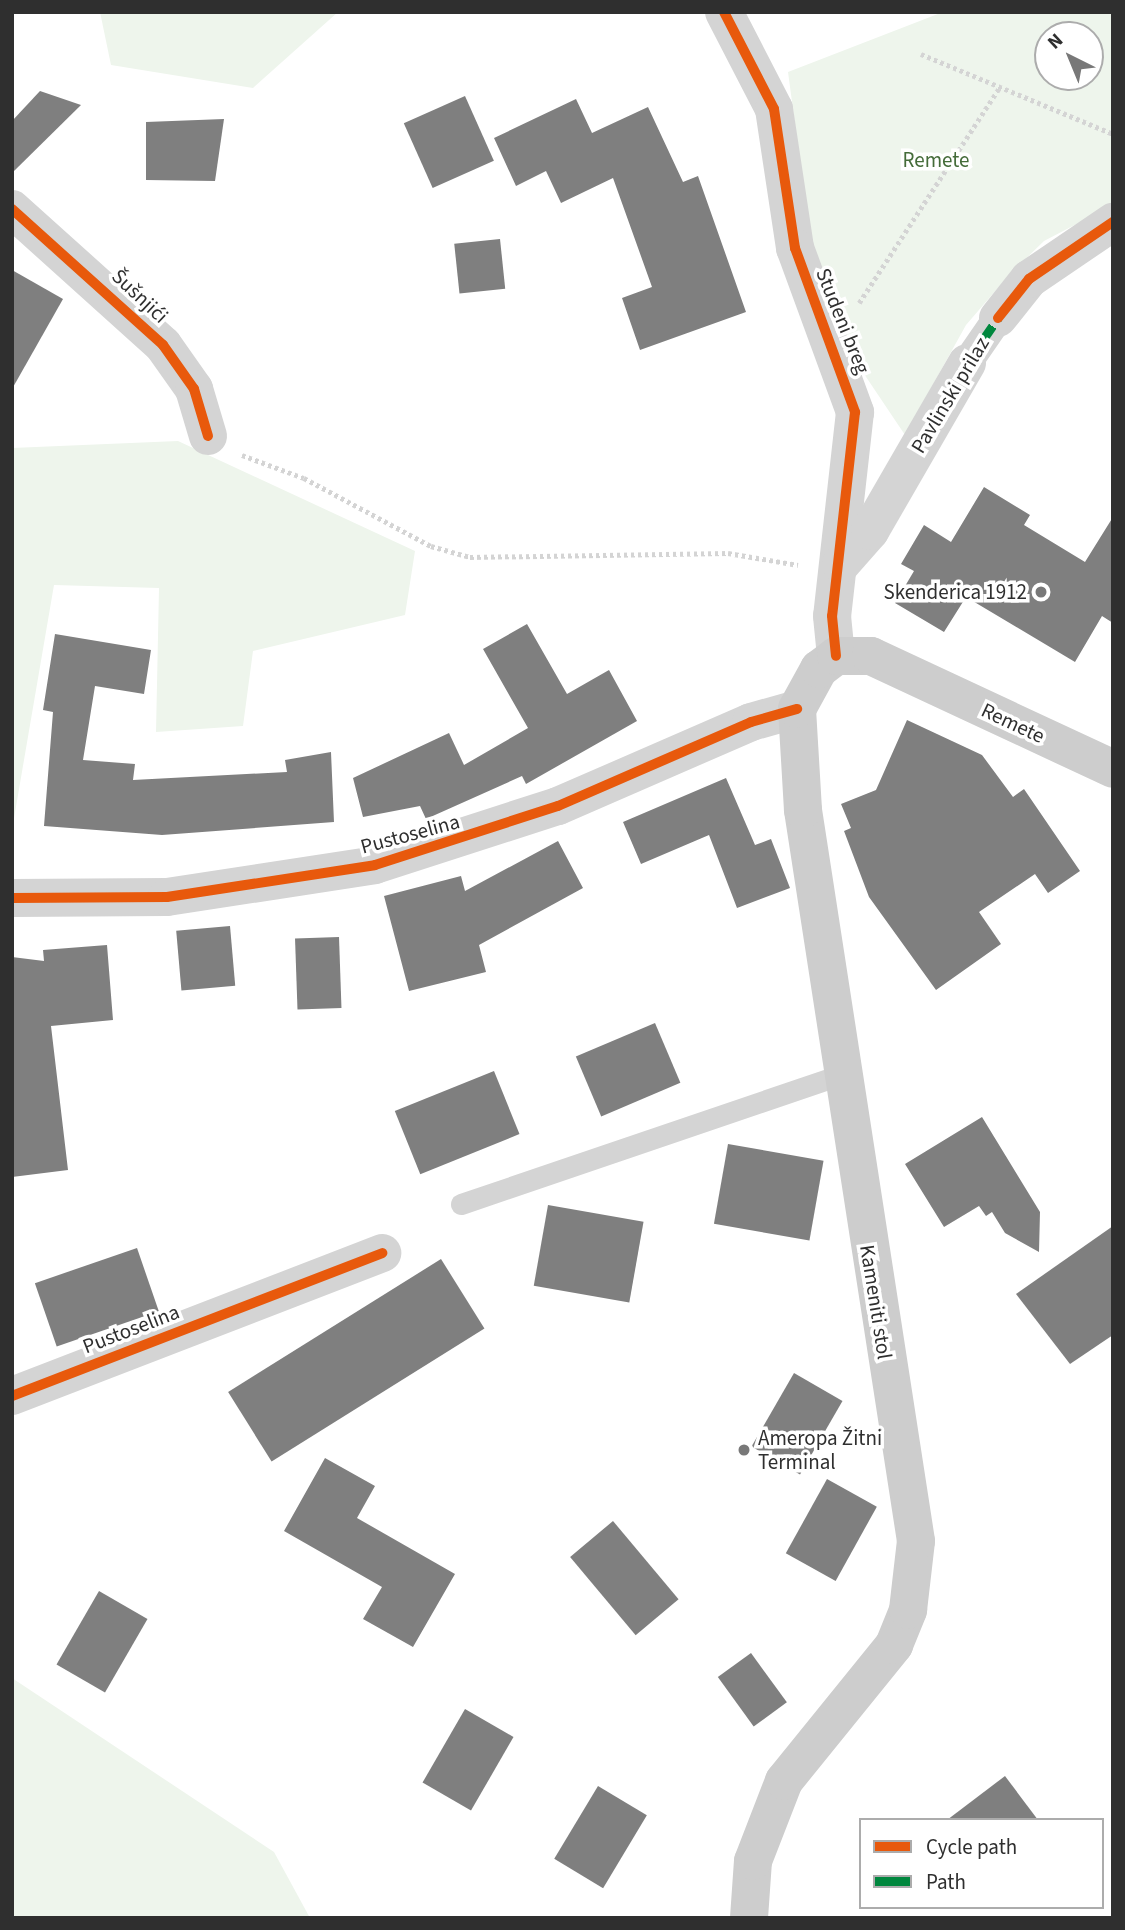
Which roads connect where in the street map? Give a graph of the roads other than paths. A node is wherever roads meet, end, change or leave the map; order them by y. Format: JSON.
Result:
{"nodes":[{"id":1,"x":724,"y":12,"type":"edge"},
{"id":2,"x":12,"y":209,"type":"edge"},
{"id":3,"x":1113,"y":222,"type":"edge"},
{"id":4,"x":998,"y":318,"type":"joint"},
{"id":5,"x":968,"y":363,"type":"joint"},
{"id":6,"x":208,"y":436,"type":"road end"},
{"id":7,"x":839,"y":571,"type":"junction"},
{"id":8,"x":836,"y":656,"type":"junction"},
{"id":9,"x":797,"y":709,"type":"junction"},
{"id":10,"x":1113,"y":769,"type":"edge"},
{"id":11,"x":12,"y":898,"type":"edge"},
{"id":12,"x":845,"y":1073,"type":"junction"},
{"id":13,"x":461,"y":1204,"type":"dead end"},
{"id":14,"x":382,"y":1253,"type":"dead end"},
{"id":15,"x":12,"y":1396,"type":"edge"},
{"id":16,"x":749,"y":1918,"type":"edge"}],
"edges":[{"from":1,"to":7,"type":"street","name":"Studeni breg"},
{"from":2,"to":6,"type":"street","name":"Šušnjići"},
{"from":3,"to":4,"type":"street","name":"Pavlinski prilaz"},
{"from":4,"to":5,"type":"street","name":"Pavlinski prilaz"},
{"from":5,"to":7,"type":"street","name":"Pavlinski prilaz"},
{"from":7,"to":8,"type":"street","name":"Studeni breg"},
{"from":8,"to":9,"type":"main road"},
{"from":8,"to":10,"type":"main road","name":"Remete"},
{"from":9,"to":11,"type":"street","name":"Pustoselina"},
{"from":9,"to":12,"type":"main road","name":"Kameniti stol"},
{"from":12,"to":13,"type":"lane"},
{"from":12,"to":16,"type":"main road","name":"Kameniti stol"},
{"from":14,"to":15,"type":"street","name":"Pustoselina"}]}
